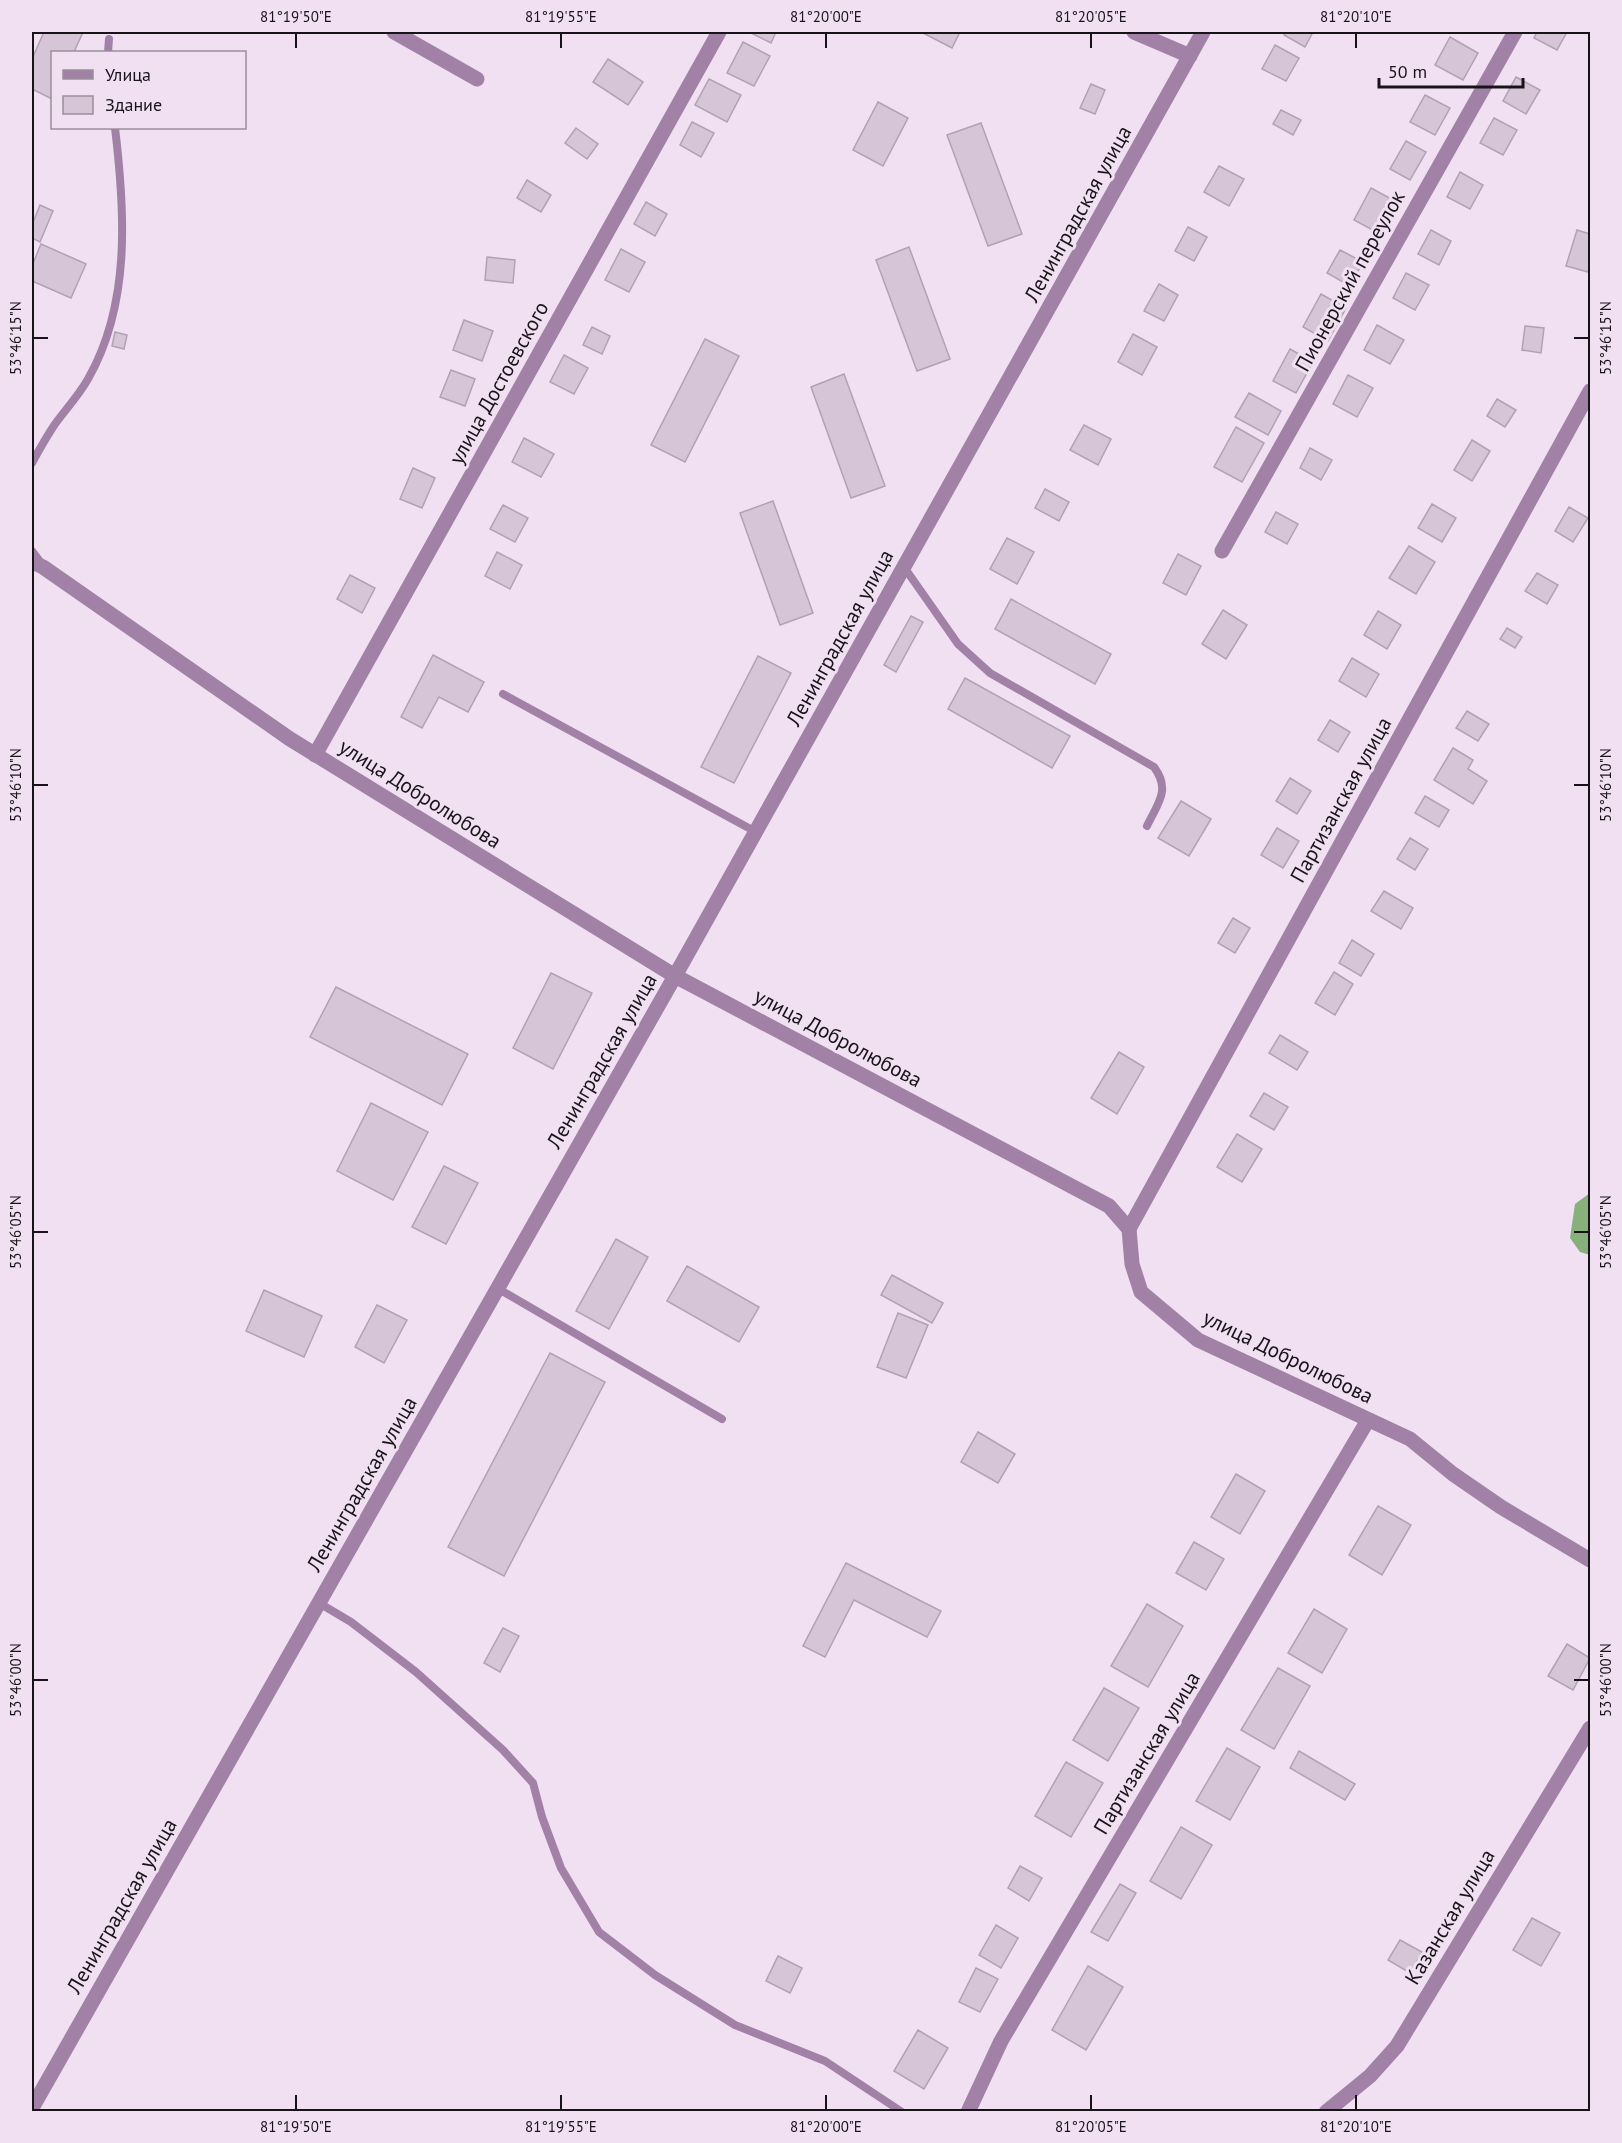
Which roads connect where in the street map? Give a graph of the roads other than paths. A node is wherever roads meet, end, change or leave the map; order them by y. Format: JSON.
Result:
{"nodes":[{"id":1,"x":394,"y":32,"type":"edge"},
{"id":2,"x":719,"y":32,"type":"edge"},
{"id":3,"x":1134,"y":32,"type":"edge"},
{"id":4,"x":1203,"y":32,"type":"edge"},
{"id":5,"x":1515,"y":32,"type":"edge"},
{"id":6,"x":109,"y":39,"type":"dead end"},
{"id":7,"x":108,"y":51,"type":"edge"},
{"id":8,"x":1190,"y":56,"type":"junction"},
{"id":9,"x":477,"y":79,"type":"dead end"},
{"id":10,"x":115,"y":129,"type":"edge"},
{"id":11,"x":1590,"y":391,"type":"edge"},
{"id":12,"x":32,"y":463,"type":"edge"},
{"id":13,"x":32,"y":551,"type":"edge"},
{"id":14,"x":1222,"y":551,"type":"dead end"},
{"id":15,"x":37,"y":565,"type":"edge"},
{"id":16,"x":904,"y":567,"type":"junction"},
{"id":17,"x":503,"y":694,"type":"dead end"},
{"id":18,"x":315,"y":755,"type":"junction"},
{"id":19,"x":1147,"y":826,"type":"dead end"},
{"id":20,"x":756,"y":832,"type":"junction"},
{"id":21,"x":675,"y":976,"type":"junction"},
{"id":22,"x":1129,"y":1229,"type":"junction"},
{"id":23,"x":498,"y":1288,"type":"junction"},
{"id":24,"x":722,"y":1419,"type":"dead end"},
{"id":25,"x":1368,"y":1420,"type":"junction"},
{"id":26,"x":1590,"y":1560,"type":"edge"},
{"id":27,"x":318,"y":1603,"type":"junction"},
{"id":28,"x":1590,"y":1728,"type":"edge"},
{"id":29,"x":32,"y":2108,"type":"edge"},
{"id":30,"x":902,"y":2112,"type":"edge"},
{"id":31,"x":968,"y":2112,"type":"edge"},
{"id":32,"x":1326,"y":2112,"type":"edge"}],
"edges":[{"from":1,"to":9,"type":"street"},
{"from":2,"to":18,"type":"street","name":"улица Достоевского"},
{"from":3,"to":8,"type":"street"},
{"from":4,"to":8,"type":"street","name":"Ленинградская улица"},
{"from":5,"to":14,"type":"street","name":"Пионерский переулок"},
{"from":6,"to":7,"type":"lane"},
{"from":8,"to":16,"type":"street","name":"Ленинградская улица"},
{"from":10,"to":12,"type":"lane"},
{"from":11,"to":22,"type":"street","name":"Партизанская улица"},
{"from":13,"to":15,"type":"lane"},
{"from":15,"to":18,"type":"street","name":"улица Добролюбова"},
{"from":16,"to":19,"type":"lane"},
{"from":16,"to":20,"type":"street","name":"Ленинградская улица"},
{"from":17,"to":20,"type":"lane"},
{"from":18,"to":21,"type":"street","name":"улица Добролюбова"},
{"from":20,"to":21,"type":"street","name":"Ленинградская улица"},
{"from":21,"to":22,"type":"street","name":"улица Добролюбова"},
{"from":21,"to":23,"type":"street","name":"Ленинградская улица"},
{"from":22,"to":25,"type":"street","name":"улица Добролюбова"},
{"from":23,"to":24,"type":"lane"},
{"from":23,"to":27,"type":"street","name":"Ленинградская улица"},
{"from":25,"to":26,"type":"street","name":"улица Добролюбова"},
{"from":25,"to":31,"type":"street","name":"Партизанская улица"},
{"from":27,"to":29,"type":"street","name":"Ленинградская улица"},
{"from":27,"to":30,"type":"lane"},
{"from":28,"to":32,"type":"street","name":"Казанская улица"}]}
